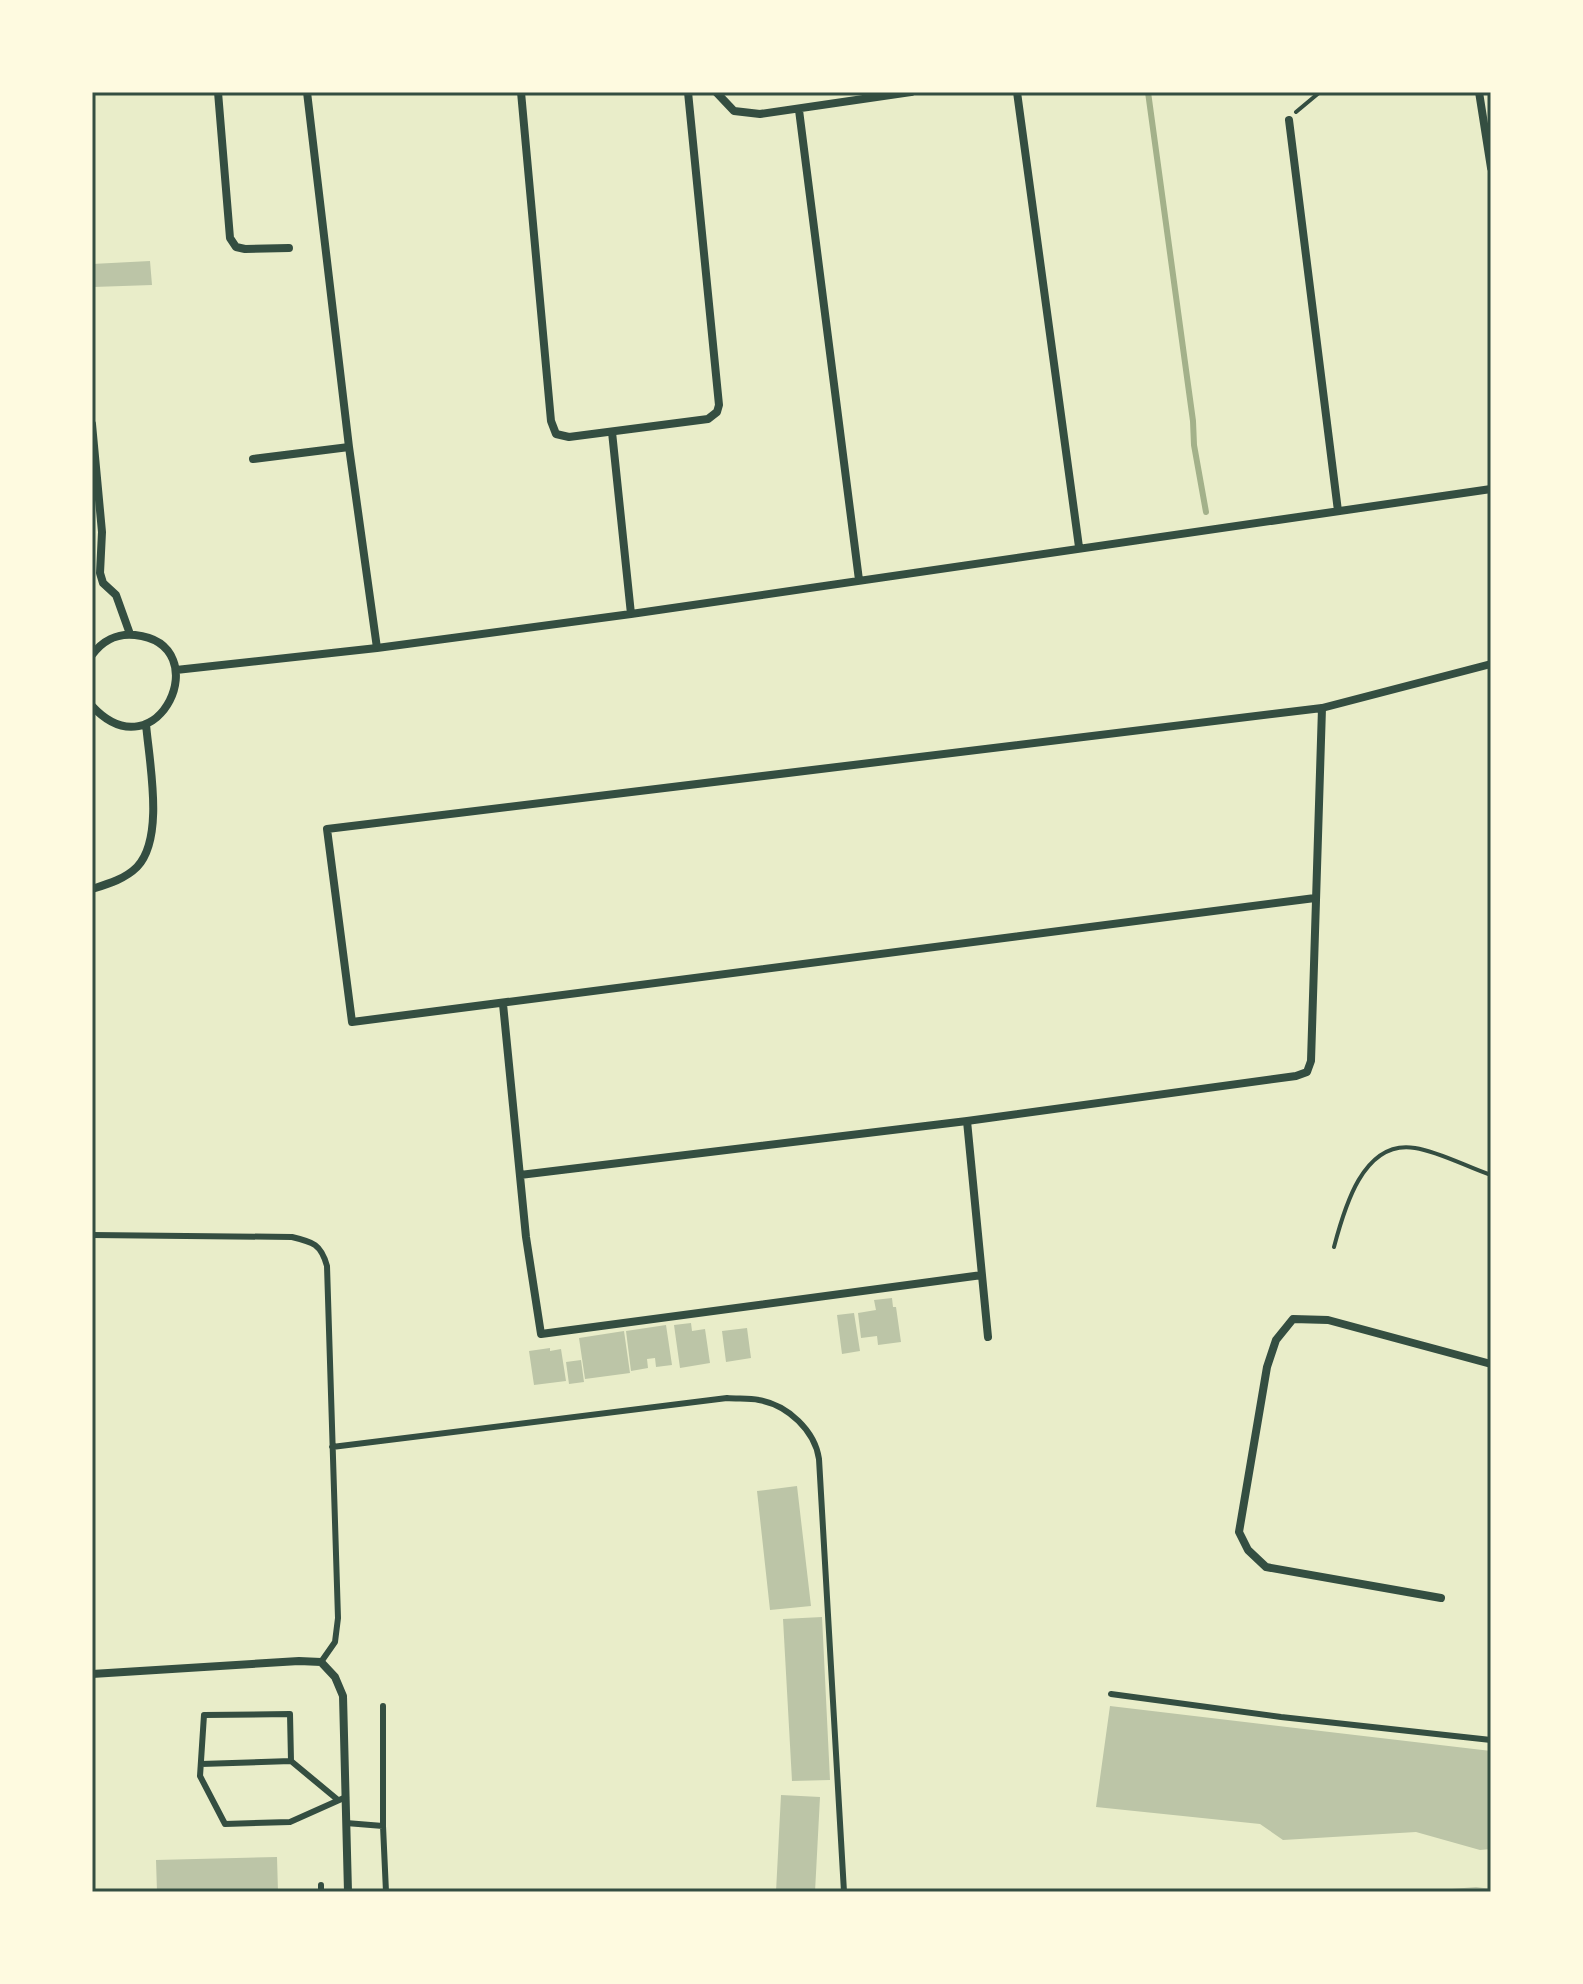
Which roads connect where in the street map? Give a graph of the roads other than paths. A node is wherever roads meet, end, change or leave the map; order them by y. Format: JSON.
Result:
{"nodes":[{"id":1,"x":218,"y":92,"type":"edge"},
{"id":2,"x":307,"y":92,"type":"edge"},
{"id":3,"x":521,"y":92,"type":"edge"},
{"id":4,"x":688,"y":92,"type":"edge"},
{"id":5,"x":716,"y":92,"type":"edge"},
{"id":6,"x":911,"y":92,"type":"edge"},
{"id":7,"x":1017,"y":92,"type":"edge"},
{"id":8,"x":1479,"y":92,"type":"edge"},
{"id":9,"x":799,"y":110,"type":"junction"},
{"id":10,"x":1289,"y":120,"type":"road end"},
{"id":11,"x":1491,"y":168,"type":"edge"},
{"id":12,"x":289,"y":248,"type":"dead end"},
{"id":13,"x":92,"y":424,"type":"edge"},
{"id":14,"x":612,"y":432,"type":"junction"},
{"id":15,"x":349,"y":447,"type":"junction"},
{"id":16,"x":253,"y":459,"type":"dead end"},
{"id":17,"x":1491,"y":489,"type":"edge"},
{"id":18,"x":1338,"y":511,"type":"junction"},
{"id":19,"x":1079,"y":547,"type":"junction"},
{"id":20,"x":96,"y":570,"type":"edge"},
{"id":21,"x":859,"y":580,"type":"junction"},
{"id":22,"x":631,"y":614,"type":"junction"},
{"id":23,"x":130,"y":634,"type":"junction"},
{"id":24,"x":377,"y":648,"type":"junction"},
{"id":25,"x":92,"y":655,"type":"edge"},
{"id":26,"x":1491,"y":664,"type":"edge"},
{"id":27,"x":176,"y":670,"type":"junction"},
{"id":28,"x":92,"y":706,"type":"edge"},
{"id":29,"x":1322,"y":708,"type":"junction"},
{"id":30,"x":146,"y":724,"type":"junction"},
{"id":31,"x":92,"y":889,"type":"edge"},
{"id":32,"x":1315,"y":898,"type":"junction"},
{"id":33,"x":503,"y":1004,"type":"junction"},
{"id":34,"x":967,"y":1121,"type":"junction"},
{"id":35,"x":520,"y":1175,"type":"junction"},
{"id":36,"x":92,"y":1235,"type":"edge"},
{"id":37,"x":982,"y":1275,"type":"junction"},
{"id":38,"x":988,"y":1337,"type":"dead end"},
{"id":39,"x":1491,"y":1364,"type":"edge"},
{"id":40,"x":332,"y":1447,"type":"junction"},
{"id":41,"x":1441,"y":1598,"type":"dead end"},
{"id":42,"x":321,"y":1662,"type":"junction"},
{"id":43,"x":92,"y":1674,"type":"edge"},
{"id":44,"x":1111,"y":1694,"type":"dead end"},
{"id":45,"x":383,"y":1706,"type":"dead end"},
{"id":46,"x":1491,"y":1740,"type":"edge"},
{"id":47,"x":291,"y":1761,"type":"junction"},
{"id":48,"x":201,"y":1764,"type":"junction"},
{"id":49,"x":342,"y":1798,"type":"junction"},
{"id":50,"x":346,"y":1823,"type":"junction"},
{"id":51,"x":383,"y":1826,"type":"junction"},
{"id":52,"x":348,"y":1892,"type":"edge"},
{"id":53,"x":386,"y":1892,"type":"edge"},
{"id":54,"x":844,"y":1892,"type":"edge"}],
"edges":[{"from":1,"to":12,"type":"street"},
{"from":2,"to":15,"type":"street"},
{"from":3,"to":14,"type":"street"},
{"from":4,"to":14,"type":"street"},
{"from":5,"to":9,"type":"street"},
{"from":6,"to":9,"type":"street"},
{"from":7,"to":19,"type":"street"},
{"from":8,"to":11,"type":"street"},
{"from":9,"to":21,"type":"street"},
{"from":10,"to":18,"type":"street"},
{"from":13,"to":20,"type":"street"},
{"from":14,"to":22,"type":"street"},
{"from":15,"to":16,"type":"street"},
{"from":15,"to":24,"type":"street"},
{"from":17,"to":18,"type":"street"},
{"from":18,"to":19,"type":"street"},
{"from":19,"to":21,"type":"street"},
{"from":20,"to":23,"type":"street"},
{"from":21,"to":22,"type":"street"},
{"from":22,"to":24,"type":"street"},
{"from":23,"to":25,"type":"street"},
{"from":23,"to":27,"type":"street"},
{"from":24,"to":27,"type":"street"},
{"from":26,"to":29,"type":"street"},
{"from":27,"to":30,"type":"street"},
{"from":28,"to":30,"type":"street"},
{"from":29,"to":32,"type":"street"},
{"from":29,"to":33,"type":"street"},
{"from":30,"to":31,"type":"street"},
{"from":32,"to":33,"type":"street"},
{"from":32,"to":34,"type":"street"},
{"from":33,"to":35,"type":"street"},
{"from":34,"to":35,"type":"street"},
{"from":34,"to":37,"type":"street"},
{"from":35,"to":37,"type":"street"},
{"from":36,"to":40,"type":"lane"},
{"from":37,"to":38,"type":"street"},
{"from":39,"to":41,"type":"street"},
{"from":40,"to":42,"type":"lane"},
{"from":40,"to":54,"type":"lane"},
{"from":42,"to":43,"type":"street"},
{"from":42,"to":49,"type":"street"},
{"from":44,"to":46,"type":"lane"},
{"from":45,"to":51,"type":"lane"},
{"from":47,"to":48,"type":"lane"},
{"from":47,"to":48,"type":"lane"},
{"from":47,"to":49,"type":"lane"},
{"from":48,"to":49,"type":"lane"},
{"from":49,"to":50,"type":"street"},
{"from":50,"to":51,"type":"lane"},
{"from":50,"to":52,"type":"street"},
{"from":51,"to":53,"type":"lane"}]}
